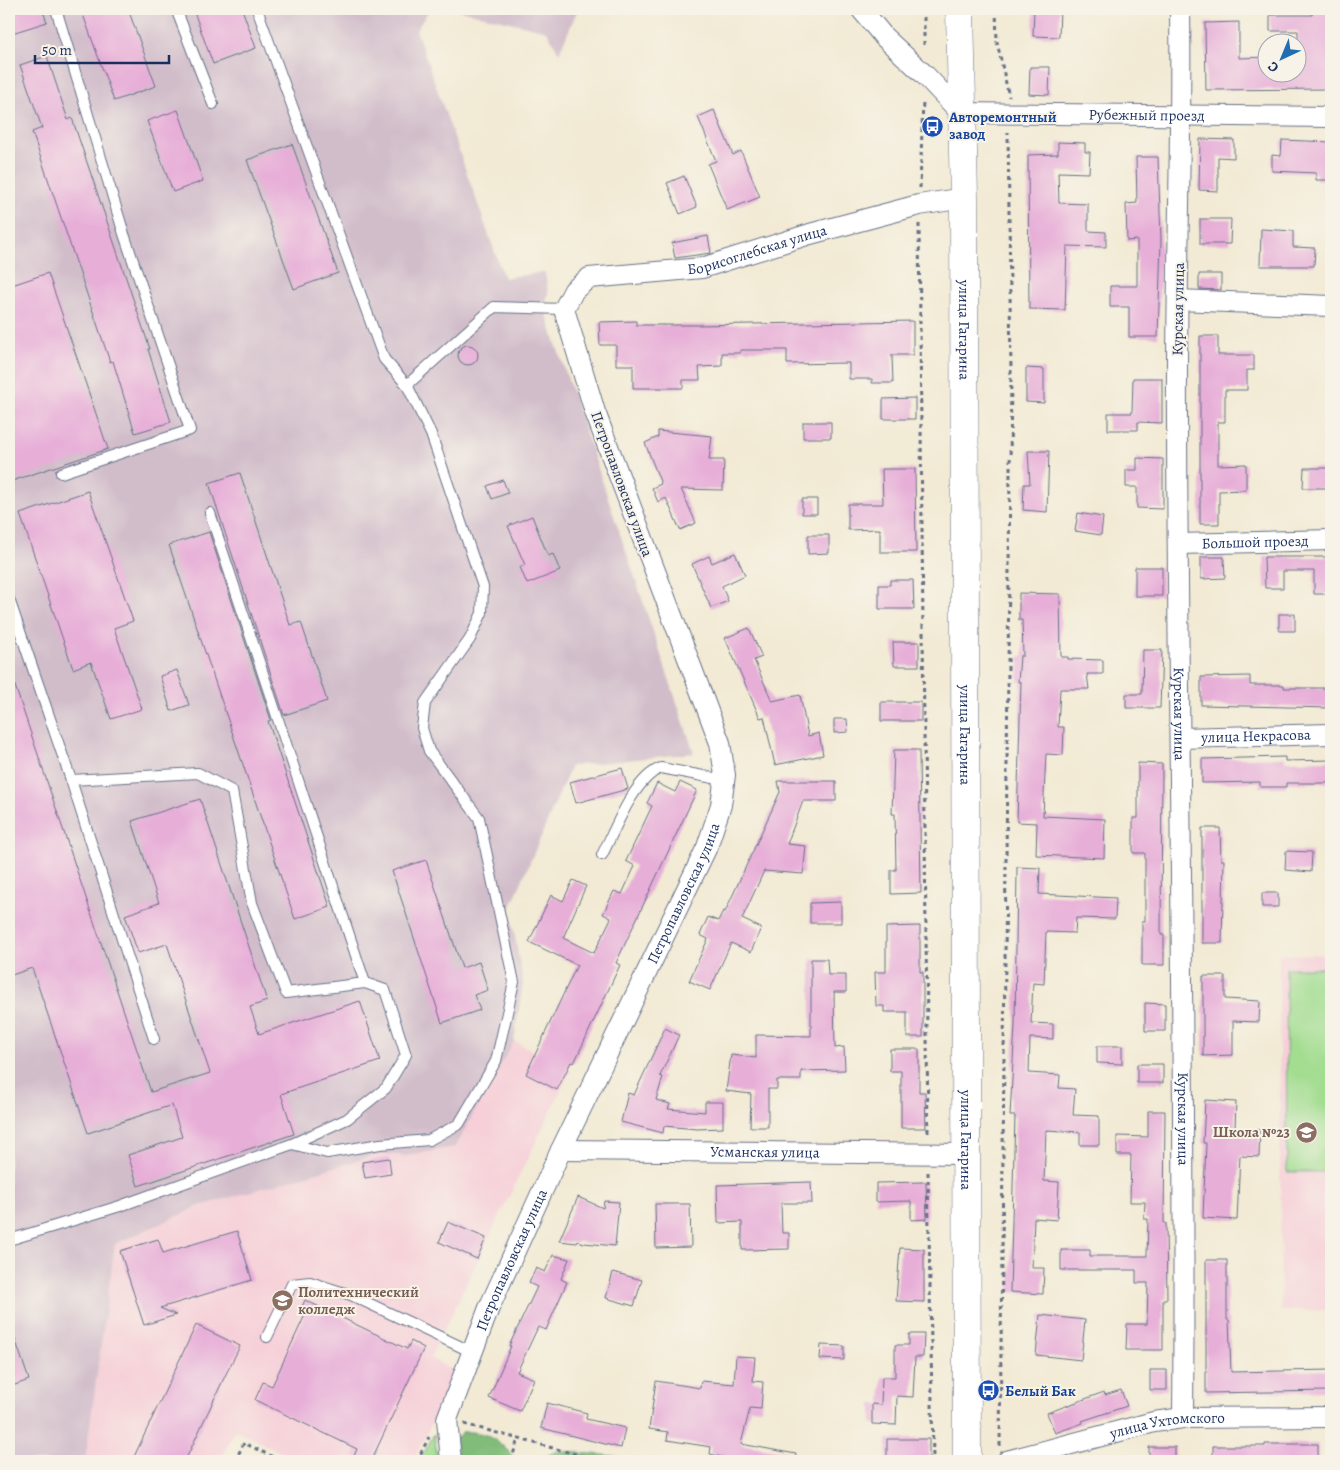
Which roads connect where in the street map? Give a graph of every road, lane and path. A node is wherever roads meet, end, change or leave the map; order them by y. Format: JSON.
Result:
{"nodes":[{"id":1,"x":56,"y":9,"type":"edge"},
{"id":2,"x":176,"y":9,"type":"edge"},
{"id":3,"x":257,"y":9,"type":"edge"},
{"id":4,"x":861,"y":9,"type":"edge"},
{"id":5,"x":924,"y":9,"type":"edge"},
{"id":6,"x":960,"y":9,"type":"edge"},
{"id":7,"x":996,"y":9,"type":"edge"},
{"id":8,"x":1180,"y":9,"type":"edge"},
{"id":9,"x":924,"y":74,"type":"junction"},
{"id":10,"x":213,"y":104,"type":"dead end"},
{"id":11,"x":961,"y":113,"type":"junction"},
{"id":12,"x":1012,"y":114,"type":"junction"},
{"id":13,"x":1182,"y":116,"type":"junction"},
{"id":14,"x":1331,"y":117,"type":"edge"},
{"id":15,"x":964,"y":198,"type":"junction"},
{"id":16,"x":919,"y":205,"type":"junction"},
{"id":17,"x":1178,"y":300,"type":"junction"},
{"id":18,"x":1331,"y":306,"type":"edge"},
{"id":19,"x":564,"y":310,"type":"junction"},
{"id":20,"x":407,"y":385,"type":"junction"},
{"id":21,"x":61,"y":473,"type":"dead end"},
{"id":22,"x":210,"y":514,"type":"dead end"},
{"id":23,"x":1331,"y":540,"type":"edge"},
{"id":24,"x":1179,"y":544,"type":"junction"},
{"id":25,"x":9,"y":599,"type":"edge"},
{"id":26,"x":1331,"y":734,"type":"edge"},
{"id":27,"x":1180,"y":738,"type":"junction"},
{"id":28,"x":71,"y":780,"type":"junction"},
{"id":29,"x":724,"y":780,"type":"junction"},
{"id":30,"x":602,"y":855,"type":"dead end"},
{"id":31,"x":365,"y":983,"type":"junction"},
{"id":32,"x":154,"y":1039,"type":"dead end"},
{"id":33,"x":292,"y":1144,"type":"junction"},
{"id":34,"x":561,"y":1150,"type":"junction"},
{"id":35,"x":928,"y":1154,"type":"junction"},
{"id":36,"x":967,"y":1154,"type":"junction"},
{"id":37,"x":9,"y":1240,"type":"edge"},
{"id":38,"x":267,"y":1337,"type":"dead end"},
{"id":39,"x":472,"y":1352,"type":"junction"},
{"id":40,"x":1331,"y":1417,"type":"edge"},
{"id":41,"x":1183,"y":1418,"type":"junction"},
{"id":42,"x":447,"y":1419,"type":"junction"},
{"id":43,"x":518,"y":1438,"type":"junction"},
{"id":44,"x":1003,"y":1456,"type":"edge"},
{"id":45,"x":235,"y":1461,"type":"edge"},
{"id":46,"x":281,"y":1461,"type":"edge"},
{"id":47,"x":417,"y":1461,"type":"edge"},
{"id":48,"x":451,"y":1461,"type":"edge"},
{"id":49,"x":511,"y":1461,"type":"edge"},
{"id":50,"x":601,"y":1461,"type":"edge"},
{"id":51,"x":933,"y":1461,"type":"edge"},
{"id":52,"x":967,"y":1461,"type":"edge"}],
"edges":[{"from":1,"to":21,"type":"lane"},
{"from":2,"to":10,"type":"lane"},
{"from":3,"to":20,"type":"lane"},
{"from":4,"to":9,"type":"street"},
{"from":5,"to":9,"type":"path"},
{"from":6,"to":11,"type":"main road","name":"улица Гагарина"},
{"from":7,"to":12,"type":"path"},
{"from":8,"to":13,"type":"street","name":"Курская улица"},
{"from":9,"to":11,"type":"street"},
{"from":9,"to":16,"type":"path"},
{"from":11,"to":12,"type":"street","name":"Рубежный проезд"},
{"from":11,"to":15,"type":"main road","name":"улица Гагарина"},
{"from":12,"to":13,"type":"street","name":"Рубежный проезд"},
{"from":12,"to":44,"type":"path"},
{"from":13,"to":14,"type":"street","name":"Рубежный проезд"},
{"from":13,"to":17,"type":"street","name":"Курская улица"},
{"from":15,"to":16,"type":"street","name":"Борисоглебская улица"},
{"from":15,"to":36,"type":"main road","name":"улица Гагарина"},
{"from":16,"to":19,"type":"street","name":"Борисоглебская улица"},
{"from":16,"to":35,"type":"path"},
{"from":17,"to":18,"type":"street"},
{"from":17,"to":24,"type":"street","name":"Курская улица"},
{"from":19,"to":20,"type":"lane"},
{"from":19,"to":29,"type":"street","name":"Петропавловская улица"},
{"from":20,"to":33,"type":"lane"},
{"from":22,"to":31,"type":"lane"},
{"from":23,"to":24,"type":"street","name":"Большой проезд"},
{"from":24,"to":27,"type":"street","name":"Курская улица"},
{"from":25,"to":28,"type":"lane"},
{"from":26,"to":27,"type":"street","name":"улица Некрасова"},
{"from":27,"to":41,"type":"street","name":"Курская улица"},
{"from":28,"to":31,"type":"lane"},
{"from":28,"to":32,"type":"lane"},
{"from":29,"to":30,"type":"lane"},
{"from":29,"to":34,"type":"street","name":"Петропавловская улица"},
{"from":31,"to":33,"type":"lane"},
{"from":33,"to":37,"type":"lane"},
{"from":34,"to":35,"type":"street","name":"Усманская улица"},
{"from":34,"to":39,"type":"street","name":"Петропавловская улица"},
{"from":35,"to":36,"type":"street","name":"Усманская улица"},
{"from":35,"to":51,"type":"path"},
{"from":36,"to":52,"type":"main road","name":"улица Гагарина"},
{"from":38,"to":39,"type":"lane"},
{"from":39,"to":42,"type":"street","name":"Петропавловская улица"},
{"from":40,"to":41,"type":"street","name":"улица Ухтомского"},
{"from":41,"to":44,"type":"street","name":"улица Ухтомского"},
{"from":42,"to":43,"type":"path"},
{"from":42,"to":47,"type":"path"},
{"from":42,"to":48,"type":"street","name":"Петропавловская улица"},
{"from":43,"to":49,"type":"path"},
{"from":43,"to":50,"type":"path"},
{"from":45,"to":46,"type":"path"}]}
